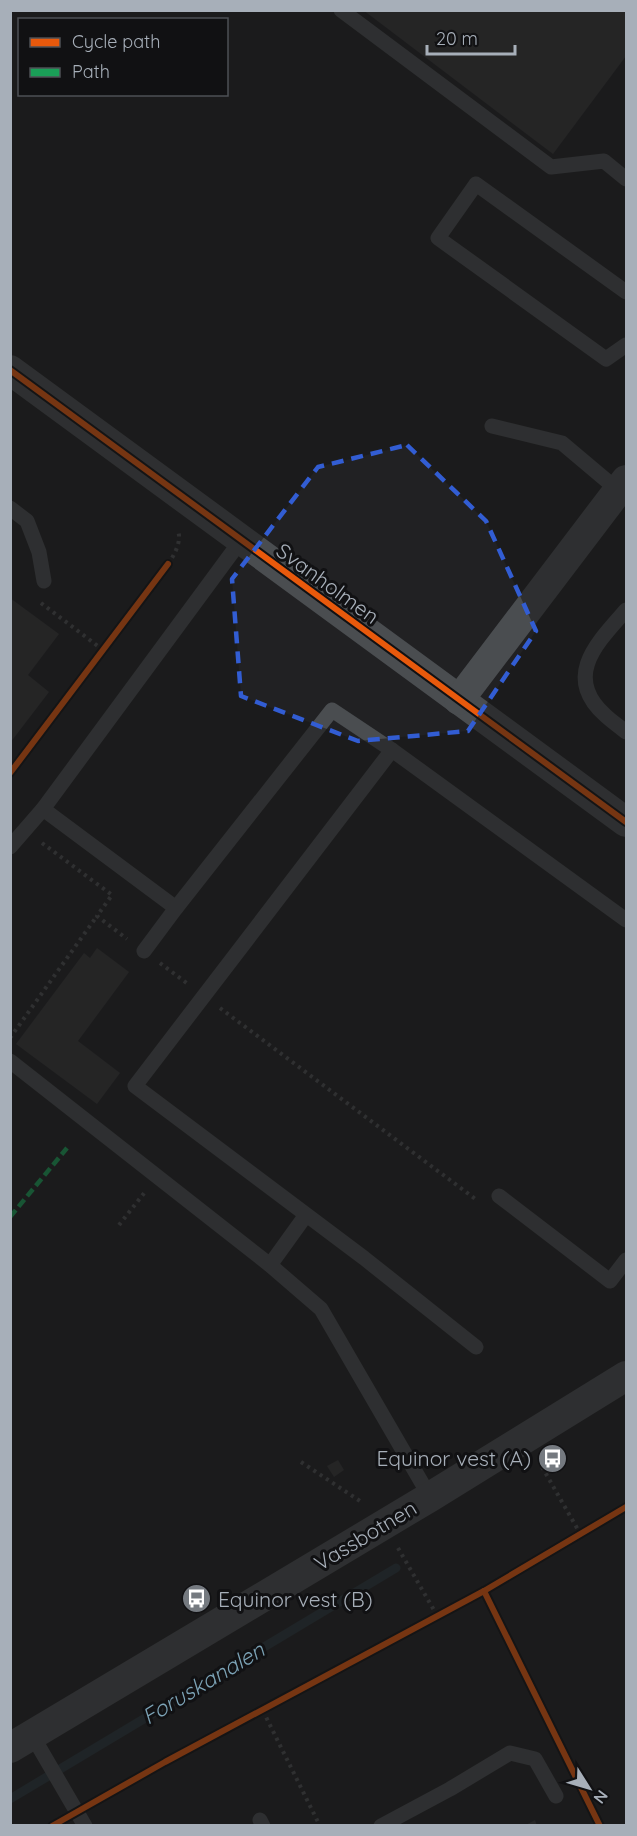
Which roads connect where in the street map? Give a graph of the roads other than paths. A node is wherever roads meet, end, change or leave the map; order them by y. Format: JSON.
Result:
{"nodes":[{"id":1,"x":341,"y":10,"type":"edge"},
{"id":2,"x":627,"y":179,"type":"edge"},
{"id":3,"x":627,"y":292,"type":"edge"},
{"id":4,"x":627,"y":345,"type":"edge"},
{"id":5,"x":10,"y":370,"type":"edge"},
{"id":6,"x":492,"y":426,"type":"dead end"},
{"id":7,"x":623,"y":485,"type":"edge"},
{"id":8,"x":10,"y":508,"type":"edge"},
{"id":9,"x":242,"y":539,"type":"junction"},
{"id":10,"x":44,"y":581,"type":"road end"},
{"id":11,"x":627,"y":610,"type":"edge"},
{"id":12,"x":459,"y":700,"type":"junction"},
{"id":13,"x":627,"y":732,"type":"edge"},
{"id":14,"x":392,"y":750,"type":"junction"},
{"id":15,"x":43,"y":809,"type":"junction"},
{"id":16,"x":627,"y":822,"type":"edge"},
{"id":17,"x":10,"y":847,"type":"edge"},
{"id":18,"x":176,"y":908,"type":"junction"},
{"id":19,"x":627,"y":920,"type":"edge"},
{"id":20,"x":144,"y":951,"type":"road end"},
{"id":21,"x":10,"y":1061,"type":"edge"},
{"id":22,"x":499,"y":1196,"type":"dead end"},
{"id":23,"x":306,"y":1215,"type":"junction"},
{"id":24,"x":627,"y":1260,"type":"edge"},
{"id":25,"x":270,"y":1265,"type":"junction"},
{"id":26,"x":476,"y":1347,"type":"dead end"},
{"id":27,"x":627,"y":1376,"type":"edge"},
{"id":28,"x":429,"y":1497,"type":"junction"},
{"id":29,"x":30,"y":1748,"type":"edge"},
{"id":30,"x":556,"y":1796,"type":"dead end"},
{"id":31,"x":85,"y":1826,"type":"edge"},
{"id":32,"x":381,"y":1826,"type":"edge"}],
"edges":[{"from":1,"to":2,"type":"lane"},
{"from":3,"to":4,"type":"lane"},
{"from":5,"to":9,"type":"street","name":"Svanholmen"},
{"from":6,"to":7,"type":"lane"},
{"from":7,"to":12,"type":"street"},
{"from":8,"to":10,"type":"lane"},
{"from":9,"to":12,"type":"street","name":"Svanholmen"},
{"from":9,"to":15,"type":"lane"},
{"from":11,"to":13,"type":"lane"},
{"from":12,"to":16,"type":"street","name":"Svanholmen"},
{"from":14,"to":18,"type":"lane"},
{"from":14,"to":19,"type":"lane"},
{"from":14,"to":23,"type":"lane"},
{"from":15,"to":17,"type":"lane"},
{"from":15,"to":18,"type":"lane"},
{"from":18,"to":20,"type":"lane"},
{"from":21,"to":25,"type":"lane"},
{"from":22,"to":24,"type":"lane"},
{"from":23,"to":25,"type":"lane"},
{"from":23,"to":26,"type":"lane"},
{"from":25,"to":28,"type":"lane"},
{"from":27,"to":28,"type":"street","name":"Vassbotnen"},
{"from":28,"to":29,"type":"street","name":"Vassbotnen"},
{"from":29,"to":31,"type":"lane"},
{"from":30,"to":32,"type":"lane"}]}
